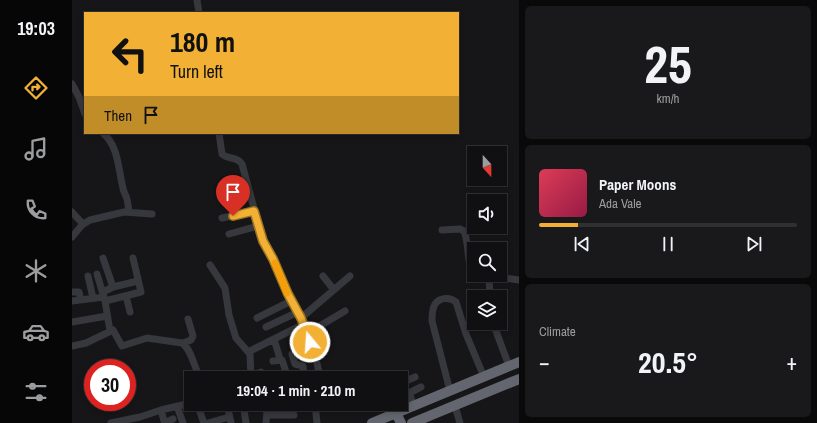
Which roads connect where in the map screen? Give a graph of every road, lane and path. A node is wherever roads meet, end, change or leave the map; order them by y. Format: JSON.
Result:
{"nodes":[{"id":1,"x":196,"y":0,"type":"edge"},
{"id":2,"x":199,"y":12,"type":"edge"},
{"id":3,"x":72,"y":84,"type":"edge"},
{"id":4,"x":84,"y":111,"type":"edge"},
{"id":5,"x":106,"y":134,"type":"edge"},
{"id":6,"x":219,"y":134,"type":"edge"},
{"id":7,"x":254,"y":211,"type":"junction"},
{"id":8,"x":72,"y":212,"type":"edge"},
{"id":9,"x":129,"y":212,"type":"junction"},
{"id":10,"x":152,"y":214,"type":"dead end"},
{"id":11,"x":222,"y":218,"type":"dead end"},
{"id":12,"x":83,"y":224,"type":"junction"},
{"id":13,"x":258,"y":226,"type":"junction"},
{"id":14,"x":442,"y":230,"type":"dead end"},
{"id":15,"x":229,"y":234,"type":"dead end"},
{"id":16,"x":72,"y":237,"type":"edge"},
{"id":17,"x":467,"y":242,"type":"edge"},
{"id":18,"x":102,"y":258,"type":"dead end"},
{"id":19,"x":133,"y":258,"type":"dead end"},
{"id":20,"x":210,"y":266,"type":"dead end"},
{"id":21,"x":97,"y":274,"type":"dead end"},
{"id":22,"x":88,"y":276,"type":"dead end"},
{"id":23,"x":324,"y":276,"type":"dead end"},
{"id":24,"x":350,"y":276,"type":"dead end"},
{"id":25,"x":507,"y":279,"type":"edge"},
{"id":26,"x":519,"y":280,"type":"edge"},
{"id":27,"x":138,"y":281,"type":"junction"},
{"id":28,"x":113,"y":287,"type":"junction"},
{"id":29,"x":334,"y":290,"type":"junction"},
{"id":30,"x":72,"y":292,"type":"edge"},
{"id":31,"x":126,"y":296,"type":"junction"},
{"id":32,"x":104,"y":297,"type":"junction"},
{"id":33,"x":93,"y":298,"type":"junction"},
{"id":34,"x":81,"y":300,"type":"junction"},
{"id":35,"x":72,"y":301,"type":"edge"},
{"id":36,"x":291,"y":301,"type":"junction"},
{"id":37,"x":346,"y":311,"type":"dead end"},
{"id":38,"x":130,"y":312,"type":"dead end"},
{"id":39,"x":108,"y":316,"type":"junction"},
{"id":40,"x":257,"y":318,"type":"dead end"},
{"id":41,"x":301,"y":318,"type":"junction"},
{"id":42,"x":188,"y":319,"type":"dead end"},
{"id":43,"x":72,"y":322,"type":"edge"},
{"id":44,"x":266,"y":327,"type":"dead end"},
{"id":45,"x":496,"y":330,"type":"edge"},
{"id":46,"x":110,"y":331,"type":"junction"},
{"id":47,"x":307,"y":335,"type":"junction"},
{"id":48,"x":274,"y":339,"type":"junction"},
{"id":49,"x":183,"y":343,"type":"junction"},
{"id":50,"x":72,"y":346,"type":"edge"},
{"id":51,"x":248,"y":352,"type":"junction"},
{"id":52,"x":313,"y":353,"type":"junction"},
{"id":53,"x":292,"y":354,"type":"dead end"},
{"id":54,"x":304,"y":356,"type":"dead end"},
{"id":55,"x":519,"y":362,"type":"edge"},
{"id":56,"x":509,"y":366,"type":"junction"},
{"id":57,"x":196,"y":371,"type":"dead end"},
{"id":58,"x":251,"y":371,"type":"edge"},
{"id":59,"x":286,"y":371,"type":"edge"},
{"id":60,"x":303,"y":371,"type":"edge"},
{"id":61,"x":319,"y":371,"type":"edge"},
{"id":62,"x":415,"y":377,"type":"dead end"},
{"id":63,"x":484,"y":377,"type":"junction"},
{"id":64,"x":519,"y":379,"type":"edge"},
{"id":65,"x":408,"y":380,"type":"edge"},
{"id":66,"x":421,"y":387,"type":"dead end"},
{"id":67,"x":450,"y":391,"type":"junction"},
{"id":68,"x":184,"y":405,"type":"edge"},
{"id":69,"x":414,"y":406,"type":"junction"},
{"id":70,"x":455,"y":406,"type":"junction"},
{"id":71,"x":174,"y":407,"type":"junction"},
{"id":72,"x":408,"y":407,"type":"edge"},
{"id":73,"x":161,"y":410,"type":"junction"},
{"id":74,"x":200,"y":411,"type":"edge"},
{"id":75,"x":246,"y":411,"type":"edge"},
{"id":76,"x":266,"y":411,"type":"edge"},
{"id":77,"x":314,"y":411,"type":"edge"},
{"id":78,"x":392,"y":411,"type":"edge"},
{"id":79,"x":395,"y":411,"type":"edge"},
{"id":80,"x":146,"y":416,"type":"junction"},
{"id":81,"x":136,"y":420,"type":"edge"},
{"id":82,"x":230,"y":420,"type":"edge"},
{"id":83,"x":174,"y":421,"type":"edge"},
{"id":84,"x":415,"y":422,"type":"edge"},
{"id":85,"x":111,"y":423,"type":"edge"},
{"id":86,"x":148,"y":423,"type":"edge"},
{"id":87,"x":184,"y":423,"type":"edge"},
{"id":88,"x":204,"y":423,"type":"edge"},
{"id":89,"x":208,"y":423,"type":"edge"},
{"id":90,"x":246,"y":423,"type":"edge"},
{"id":91,"x":266,"y":423,"type":"edge"},
{"id":92,"x":316,"y":423,"type":"edge"},
{"id":93,"x":372,"y":423,"type":"edge"},
{"id":94,"x":401,"y":423,"type":"edge"},
{"id":95,"x":460,"y":423,"type":"edge"}],
"edges":[{"from":1,"to":2,"type":"street"},
{"from":3,"to":4,"type":"street"},
{"from":5,"to":9,"type":"street"},
{"from":6,"to":7,"type":"street"},
{"from":7,"to":11,"type":"street"},
{"from":7,"to":13,"type":"street"},
{"from":8,"to":12,"type":"street"},
{"from":9,"to":10,"type":"street"},
{"from":9,"to":12,"type":"street"},
{"from":12,"to":16,"type":"street"},
{"from":13,"to":15,"type":"street"},
{"from":13,"to":36,"type":"street"},
{"from":14,"to":17,"type":"street"},
{"from":18,"to":28,"type":"street"},
{"from":19,"to":27,"type":"street"},
{"from":20,"to":51,"type":"street"},
{"from":21,"to":32,"type":"street"},
{"from":22,"to":33,"type":"street"},
{"from":23,"to":29,"type":"street"},
{"from":24,"to":29,"type":"street"},
{"from":25,"to":26,"type":"street"},
{"from":27,"to":28,"type":"street"},
{"from":27,"to":31,"type":"street"},
{"from":28,"to":32,"type":"street"},
{"from":29,"to":41,"type":"street"},
{"from":30,"to":34,"type":"street"},
{"from":31,"to":32,"type":"street"},
{"from":31,"to":38,"type":"street"},
{"from":32,"to":33,"type":"street"},
{"from":32,"to":39,"type":"street"},
{"from":33,"to":34,"type":"street"},
{"from":34,"to":35,"type":"street"},
{"from":36,"to":40,"type":"street"},
{"from":36,"to":41,"type":"street"},
{"from":37,"to":47,"type":"street"},
{"from":39,"to":43,"type":"street"},
{"from":39,"to":46,"type":"street"},
{"from":41,"to":44,"type":"street"},
{"from":41,"to":47,"type":"street"},
{"from":41,"to":48,"type":"street"},
{"from":42,"to":49,"type":"street"},
{"from":45,"to":56,"type":"street"},
{"from":46,"to":49,"type":"street"},
{"from":46,"to":50,"type":"street"},
{"from":47,"to":52,"type":"street"},
{"from":48,"to":51,"type":"street"},
{"from":48,"to":59,"type":"street"},
{"from":49,"to":57,"type":"street"},
{"from":51,"to":58,"type":"street"},
{"from":52,"to":54,"type":"street"},
{"from":52,"to":61,"type":"street"},
{"from":53,"to":60,"type":"street"},
{"from":55,"to":56,"type":"highway"},
{"from":56,"to":63,"type":"highway"},
{"from":62,"to":65,"type":"street"},
{"from":63,"to":67,"type":"highway"},
{"from":63,"to":67,"type":"street"},
{"from":64,"to":70,"type":"highway"},
{"from":66,"to":69,"type":"street"},
{"from":67,"to":69,"type":"highway"},
{"from":68,"to":71,"type":"street"},
{"from":69,"to":72,"type":"highway"},
{"from":69,"to":84,"type":"highway"},
{"from":70,"to":84,"type":"highway"},
{"from":70,"to":95,"type":"street"},
{"from":71,"to":73,"type":"street"},
{"from":71,"to":83,"type":"street"},
{"from":71,"to":87,"type":"street"},
{"from":73,"to":80,"type":"street"},
{"from":73,"to":83,"type":"street"},
{"from":74,"to":88,"type":"street"},
{"from":75,"to":90,"type":"street"},
{"from":76,"to":91,"type":"street"},
{"from":77,"to":92,"type":"street"},
{"from":78,"to":93,"type":"highway"},
{"from":79,"to":94,"type":"highway"},
{"from":80,"to":81,"type":"street"},
{"from":80,"to":86,"type":"street"},
{"from":81,"to":85,"type":"street"},
{"from":82,"to":89,"type":"street"}]}
